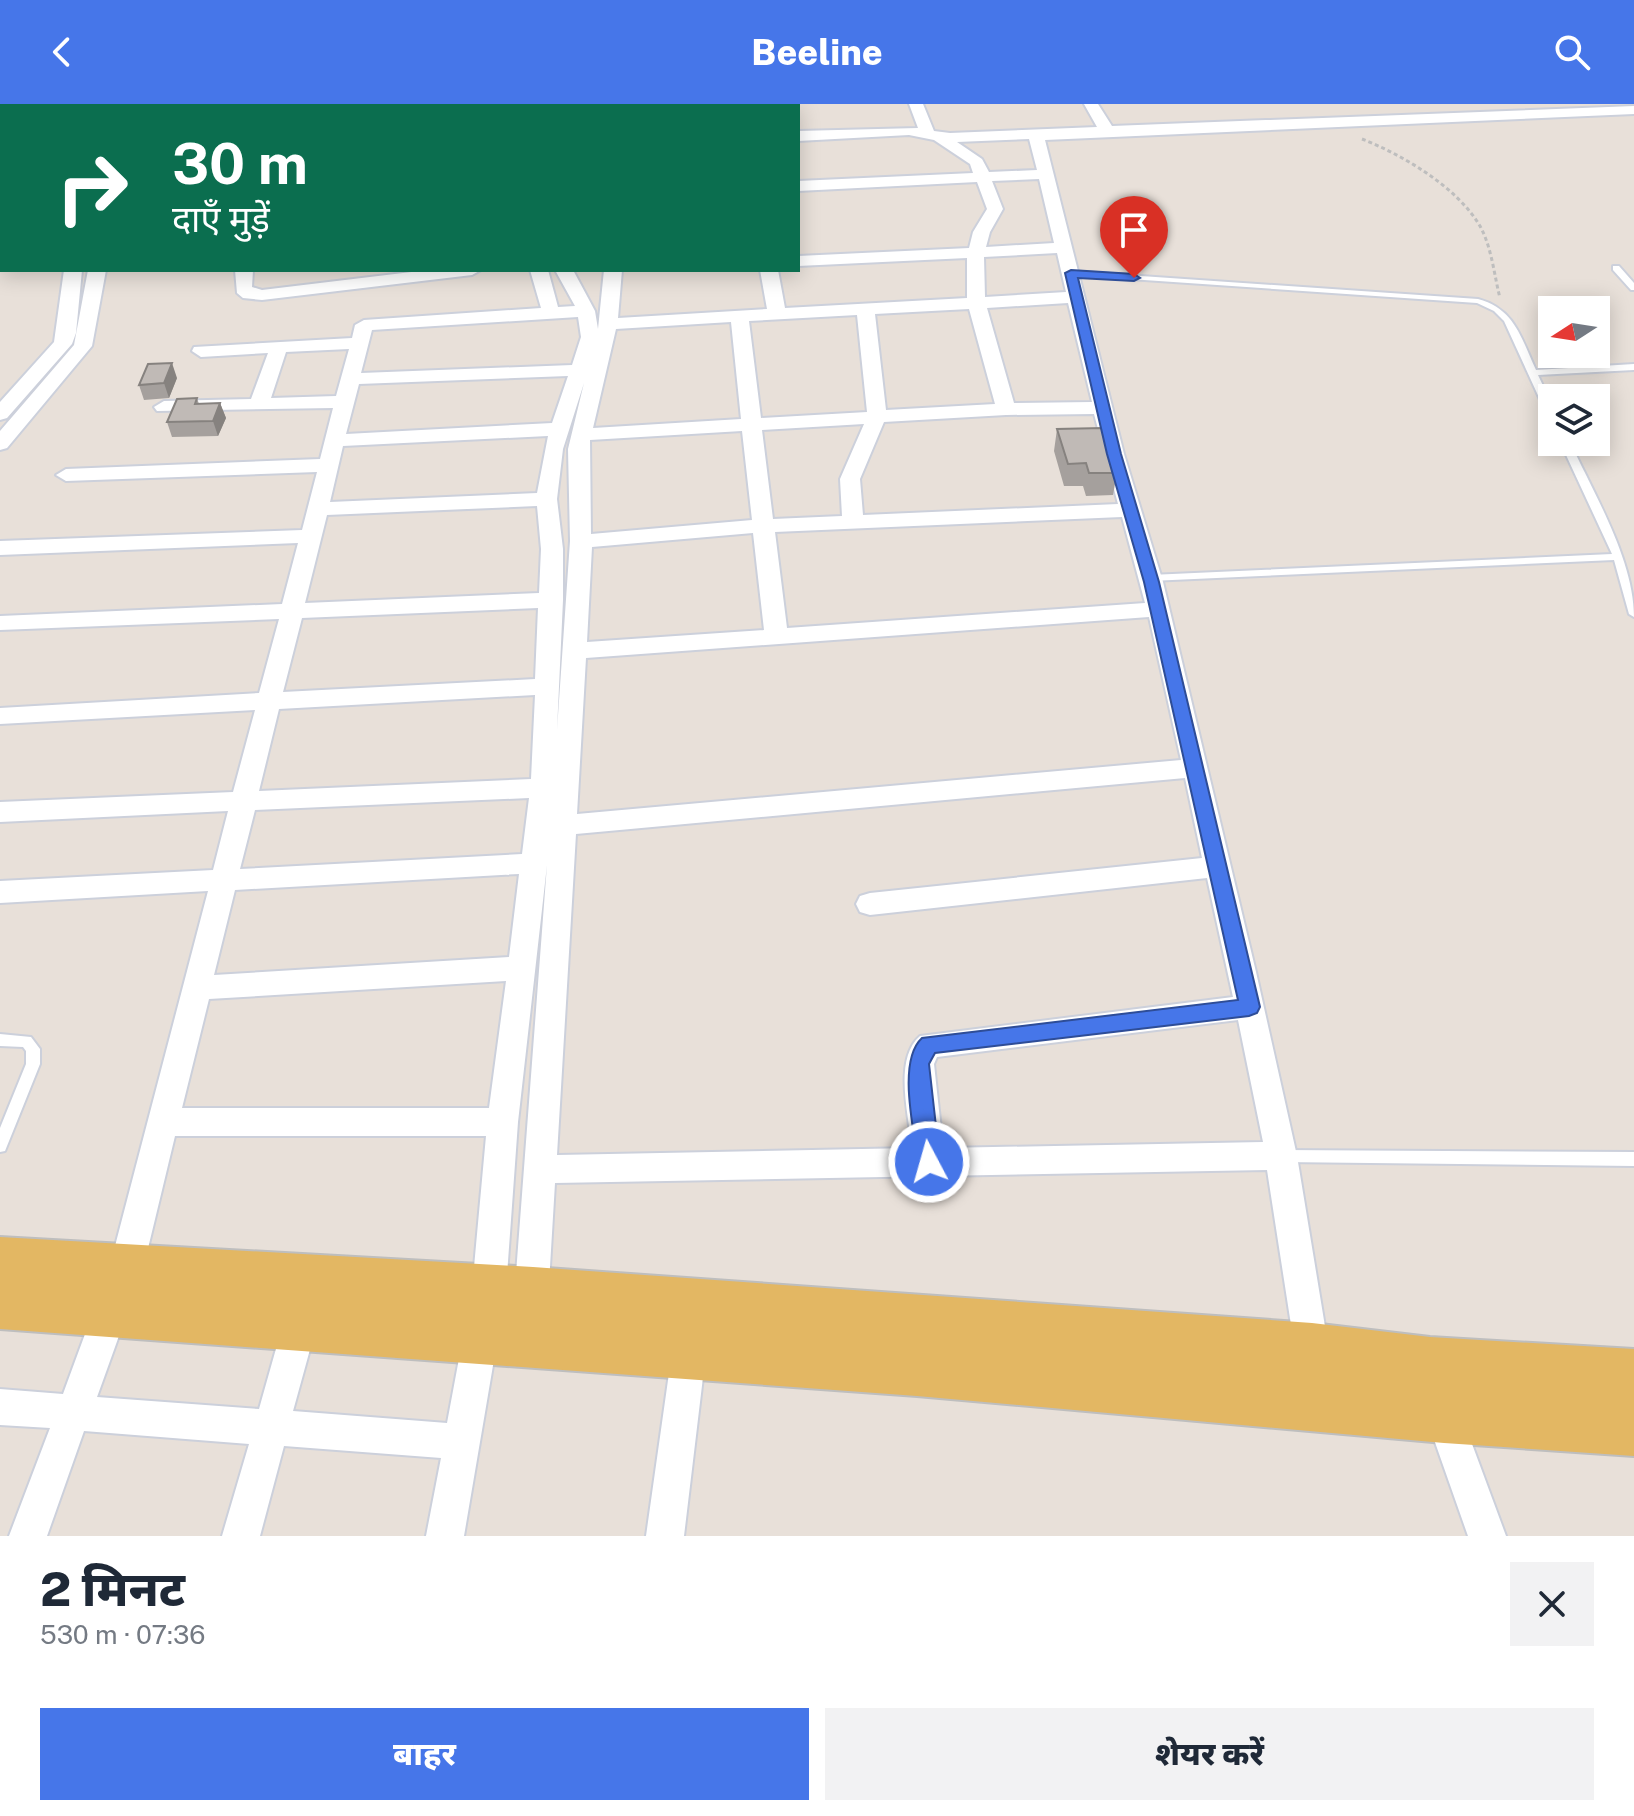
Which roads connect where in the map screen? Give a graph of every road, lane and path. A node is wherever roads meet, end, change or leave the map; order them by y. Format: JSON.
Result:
{"nodes":[{"id":1,"x":916,"y":104,"type":"edge"},
{"id":2,"x":1091,"y":104,"type":"edge"},
{"id":3,"x":1634,"y":110,"type":"edge"},
{"id":4,"x":1309,"y":122,"type":"junction"},
{"id":5,"x":1107,"y":131,"type":"junction"},
{"id":6,"x":1043,"y":134,"type":"junction"},
{"id":7,"x":933,"y":135,"type":"junction"},
{"id":8,"x":800,"y":136,"type":"edge"},
{"id":9,"x":1044,"y":174,"type":"junction"},
{"id":10,"x":985,"y":177,"type":"junction"},
{"id":11,"x":800,"y":186,"type":"edge"},
{"id":12,"x":1065,"y":248,"type":"junction"},
{"id":13,"x":976,"y":252,"type":"junction"},
{"id":14,"x":800,"y":261,"type":"edge"},
{"id":15,"x":1616,"y":268,"type":"dead end"},
{"id":16,"x":73,"y":272,"type":"edge"},
{"id":17,"x":97,"y":272,"type":"edge"},
{"id":18,"x":244,"y":272,"type":"edge"},
{"id":19,"x":455,"y":272,"type":"edge"},
{"id":20,"x":540,"y":272,"type":"edge"},
{"id":21,"x":565,"y":272,"type":"edge"},
{"id":22,"x":612,"y":272,"type":"edge"},
{"id":23,"x":769,"y":272,"type":"edge"},
{"id":24,"x":1074,"y":285,"type":"junction"},
{"id":25,"x":1634,"y":288,"type":"edge"},
{"id":26,"x":975,"y":303,"type":"junction"},
{"id":27,"x":865,"y":308,"type":"junction"},
{"id":28,"x":1504,"y":312,"type":"junction"},
{"id":29,"x":551,"y":313,"type":"junction"},
{"id":30,"x":777,"y":314,"type":"junction"},
{"id":31,"x":739,"y":316,"type":"junction"},
{"id":32,"x":597,"y":318,"type":"junction"},
{"id":33,"x":360,"y":343,"type":"junction"},
{"id":34,"x":279,"y":347,"type":"junction"},
{"id":35,"x":201,"y":351,"type":"dead end"},
{"id":36,"x":36,"y":357,"type":"dead end"},
{"id":37,"x":1634,"y":367,"type":"edge"},
{"id":38,"x":577,"y":370,"type":"junction"},
{"id":39,"x":1533,"y":373,"type":"junction"},
{"id":40,"x":1538,"y":384,"type":"edge"},
{"id":41,"x":347,"y":390,"type":"junction"},
{"id":42,"x":3,"y":403,"type":"edge"},
{"id":43,"x":259,"y":404,"type":"junction"},
{"id":44,"x":32,"y":407,"type":"junction"},
{"id":45,"x":164,"y":407,"type":"dead end"},
{"id":46,"x":1104,"y":408,"type":"junction"},
{"id":47,"x":1006,"y":409,"type":"junction"},
{"id":48,"x":877,"y":416,"type":"junction"},
{"id":49,"x":752,"y":424,"type":"junction"},
{"id":50,"x":570,"y":432,"type":"junction"},
{"id":51,"x":0,"y":444,"type":"edge"},
{"id":52,"x":331,"y":453,"type":"junction"},
{"id":53,"x":1571,"y":456,"type":"edge"},
{"id":54,"x":66,"y":475,"type":"dead end"},
{"id":55,"x":547,"y":499,"type":"junction"},
{"id":56,"x":316,"y":509,"type":"junction"},
{"id":57,"x":1131,"y":510,"type":"junction"},
{"id":58,"x":853,"y":522,"type":"junction"},
{"id":59,"x":763,"y":526,"type":"junction"},
{"id":60,"x":310,"y":536,"type":"junction"},
{"id":61,"x":581,"y":541,"type":"junction"},
{"id":62,"x":0,"y":548,"type":"edge"},
{"id":63,"x":1618,"y":557,"type":"junction"},
{"id":64,"x":1150,"y":578,"type":"junction"},
{"id":65,"x":552,"y":600,"type":"junction"},
{"id":66,"x":1157,"y":609,"type":"junction"},
{"id":67,"x":290,"y":611,"type":"junction"},
{"id":68,"x":1634,"y":614,"type":"edge"},
{"id":69,"x":0,"y":623,"type":"edge"},
{"id":70,"x":776,"y":635,"type":"junction"},
{"id":71,"x":575,"y":651,"type":"junction"},
{"id":72,"x":547,"y":686,"type":"junction"},
{"id":73,"x":267,"y":701,"type":"junction"},
{"id":74,"x":0,"y":716,"type":"edge"},
{"id":75,"x":1194,"y":768,"type":"junction"},
{"id":76,"x":543,"y":788,"type":"junction"},
{"id":77,"x":243,"y":801,"type":"junction"},
{"id":78,"x":0,"y":812,"type":"edge"},
{"id":79,"x":563,"y":825,"type":"junction"},
{"id":80,"x":535,"y":863,"type":"junction"},
{"id":81,"x":1217,"y":867,"type":"junction"},
{"id":82,"x":223,"y":880,"type":"junction"},
{"id":83,"x":0,"y":892,"type":"edge"},
{"id":84,"x":870,"y":904,"type":"dead end"},
{"id":85,"x":523,"y":968,"type":"junction"},
{"id":86,"x":196,"y":988,"type":"junction"},
{"id":87,"x":1249,"y":1007,"type":"junction"},
{"id":88,"x":0,"y":1040,"type":"edge"},
{"id":89,"x":163,"y":1122,"type":"junction"},
{"id":90,"x":503,"y":1122,"type":"junction"},
{"id":91,"x":0,"y":1146,"type":"edge"},
{"id":92,"x":1281,"y":1156,"type":"junction"},
{"id":93,"x":1634,"y":1159,"type":"edge"},
{"id":94,"x":929,"y":1162,"type":"junction"},
{"id":95,"x":543,"y":1169,"type":"junction"},
{"id":96,"x":0,"y":1261,"type":"edge"},
{"id":97,"x":119,"y":1290,"type":"junction"},
{"id":98,"x":0,"y":1304,"type":"edge"},
{"id":99,"x":507,"y":1314,"type":"junction"},
{"id":100,"x":300,"y":1324,"type":"junction"},
{"id":101,"x":1312,"y":1349,"type":"junction"},
{"id":102,"x":689,"y":1352,"type":"junction"},
{"id":103,"x":1430,"y":1363,"type":"junction"},
{"id":104,"x":1634,"y":1376,"type":"edge"},
{"id":105,"x":1316,"y":1404,"type":"junction"},
{"id":106,"x":0,"y":1407,"type":"edge"},
{"id":107,"x":74,"y":1412,"type":"junction"},
{"id":108,"x":1444,"y":1416,"type":"junction"},
{"id":109,"x":271,"y":1427,"type":"junction"},
{"id":110,"x":1634,"y":1429,"type":"edge"},
{"id":111,"x":464,"y":1442,"type":"junction"},
{"id":112,"x":28,"y":1536,"type":"edge"},
{"id":113,"x":241,"y":1536,"type":"edge"},
{"id":114,"x":445,"y":1536,"type":"edge"},
{"id":115,"x":665,"y":1536,"type":"edge"},
{"id":116,"x":1487,"y":1536,"type":"edge"}],
"edges":[{"from":1,"to":7,"type":"street"},
{"from":2,"to":5,"type":"street"},
{"from":3,"to":4,"type":"street"},
{"from":4,"to":5,"type":"street"},
{"from":4,"to":28,"type":"path"},
{"from":5,"to":6,"type":"street"},
{"from":6,"to":7,"type":"street"},
{"from":6,"to":9,"type":"street"},
{"from":7,"to":8,"type":"street"},
{"from":7,"to":10,"type":"street"},
{"from":9,"to":10,"type":"street"},
{"from":9,"to":12,"type":"street"},
{"from":10,"to":11,"type":"street"},
{"from":10,"to":13,"type":"street"},
{"from":12,"to":13,"type":"street"},
{"from":12,"to":24,"type":"street"},
{"from":13,"to":14,"type":"street"},
{"from":13,"to":26,"type":"street"},
{"from":15,"to":25,"type":"lane"},
{"from":16,"to":42,"type":"street"},
{"from":17,"to":44,"type":"street"},
{"from":18,"to":19,"type":"street"},
{"from":20,"to":29,"type":"street"},
{"from":21,"to":32,"type":"street"},
{"from":22,"to":32,"type":"street"},
{"from":23,"to":30,"type":"street"},
{"from":24,"to":26,"type":"street"},
{"from":24,"to":28,"type":"lane"},
{"from":24,"to":46,"type":"street"},
{"from":26,"to":27,"type":"street"},
{"from":26,"to":47,"type":"street"},
{"from":27,"to":30,"type":"street"},
{"from":27,"to":48,"type":"street"},
{"from":28,"to":39,"type":"lane"},
{"from":29,"to":32,"type":"street"},
{"from":29,"to":33,"type":"street"},
{"from":30,"to":31,"type":"street"},
{"from":31,"to":32,"type":"street"},
{"from":31,"to":49,"type":"street"},
{"from":32,"to":38,"type":"street"},
{"from":32,"to":50,"type":"street"},
{"from":33,"to":34,"type":"street"},
{"from":33,"to":41,"type":"street"},
{"from":34,"to":35,"type":"street"},
{"from":34,"to":43,"type":"street"},
{"from":36,"to":42,"type":"street"},
{"from":37,"to":39,"type":"lane"},
{"from":38,"to":41,"type":"street"},
{"from":38,"to":50,"type":"street"},
{"from":39,"to":40,"type":"lane"},
{"from":41,"to":43,"type":"street"},
{"from":41,"to":52,"type":"street"},
{"from":42,"to":44,"type":"street"},
{"from":43,"to":45,"type":"street"},
{"from":44,"to":51,"type":"street"},
{"from":46,"to":47,"type":"street"},
{"from":46,"to":57,"type":"street"},
{"from":47,"to":48,"type":"street"},
{"from":48,"to":49,"type":"street"},
{"from":48,"to":58,"type":"street"},
{"from":49,"to":50,"type":"street"},
{"from":49,"to":59,"type":"street"},
{"from":50,"to":52,"type":"street"},
{"from":50,"to":55,"type":"street"},
{"from":50,"to":61,"type":"street"},
{"from":52,"to":54,"type":"street"},
{"from":52,"to":56,"type":"street"},
{"from":53,"to":63,"type":"lane"},
{"from":55,"to":56,"type":"street"},
{"from":55,"to":65,"type":"street"},
{"from":56,"to":60,"type":"street"},
{"from":57,"to":58,"type":"street"},
{"from":57,"to":64,"type":"street"},
{"from":58,"to":59,"type":"street"},
{"from":59,"to":61,"type":"street"},
{"from":59,"to":70,"type":"street"},
{"from":60,"to":62,"type":"street"},
{"from":60,"to":67,"type":"street"},
{"from":61,"to":71,"type":"street"},
{"from":63,"to":64,"type":"lane"},
{"from":63,"to":68,"type":"lane"},
{"from":64,"to":66,"type":"street"},
{"from":65,"to":67,"type":"street"},
{"from":65,"to":72,"type":"street"},
{"from":66,"to":70,"type":"street"},
{"from":66,"to":75,"type":"street"},
{"from":67,"to":69,"type":"street"},
{"from":67,"to":73,"type":"street"},
{"from":70,"to":71,"type":"street"},
{"from":71,"to":79,"type":"street"},
{"from":72,"to":73,"type":"street"},
{"from":72,"to":76,"type":"street"},
{"from":73,"to":74,"type":"street"},
{"from":73,"to":77,"type":"street"},
{"from":75,"to":79,"type":"street"},
{"from":75,"to":81,"type":"street"},
{"from":76,"to":77,"type":"street"},
{"from":76,"to":80,"type":"street"},
{"from":77,"to":78,"type":"street"},
{"from":77,"to":82,"type":"street"},
{"from":79,"to":95,"type":"street"},
{"from":80,"to":82,"type":"street"},
{"from":80,"to":85,"type":"street"},
{"from":81,"to":84,"type":"street"},
{"from":81,"to":87,"type":"street"},
{"from":82,"to":83,"type":"street"},
{"from":82,"to":86,"type":"street"},
{"from":85,"to":86,"type":"street"},
{"from":85,"to":90,"type":"street"},
{"from":86,"to":89,"type":"street"},
{"from":87,"to":92,"type":"street"},
{"from":87,"to":94,"type":"street"},
{"from":88,"to":91,"type":"lane"},
{"from":89,"to":90,"type":"street"},
{"from":89,"to":97,"type":"street"},
{"from":90,"to":99,"type":"street"},
{"from":92,"to":93,"type":"lane"},
{"from":92,"to":94,"type":"street"},
{"from":92,"to":101,"type":"street"},
{"from":94,"to":95,"type":"street"},
{"from":95,"to":99,"type":"street"},
{"from":96,"to":97,"type":"main road"},
{"from":97,"to":98,"type":"main road"},
{"from":97,"to":99,"type":"main road"},
{"from":97,"to":100,"type":"main road"},
{"from":97,"to":107,"type":"street"},
{"from":99,"to":100,"type":"main road"},
{"from":99,"to":101,"type":"main road"},
{"from":99,"to":102,"type":"main road"},
{"from":99,"to":111,"type":"street"},
{"from":100,"to":109,"type":"street"},
{"from":101,"to":103,"type":"main road"},
{"from":101,"to":105,"type":"street"},
{"from":102,"to":105,"type":"main road"},
{"from":102,"to":115,"type":"street"},
{"from":103,"to":104,"type":"main road"},
{"from":103,"to":108,"type":"street"},
{"from":105,"to":108,"type":"main road"},
{"from":106,"to":107,"type":"street"},
{"from":107,"to":109,"type":"street"},
{"from":107,"to":112,"type":"street"},
{"from":108,"to":110,"type":"main road"},
{"from":108,"to":116,"type":"street"},
{"from":109,"to":111,"type":"street"},
{"from":109,"to":113,"type":"street"},
{"from":111,"to":114,"type":"street"}]}
